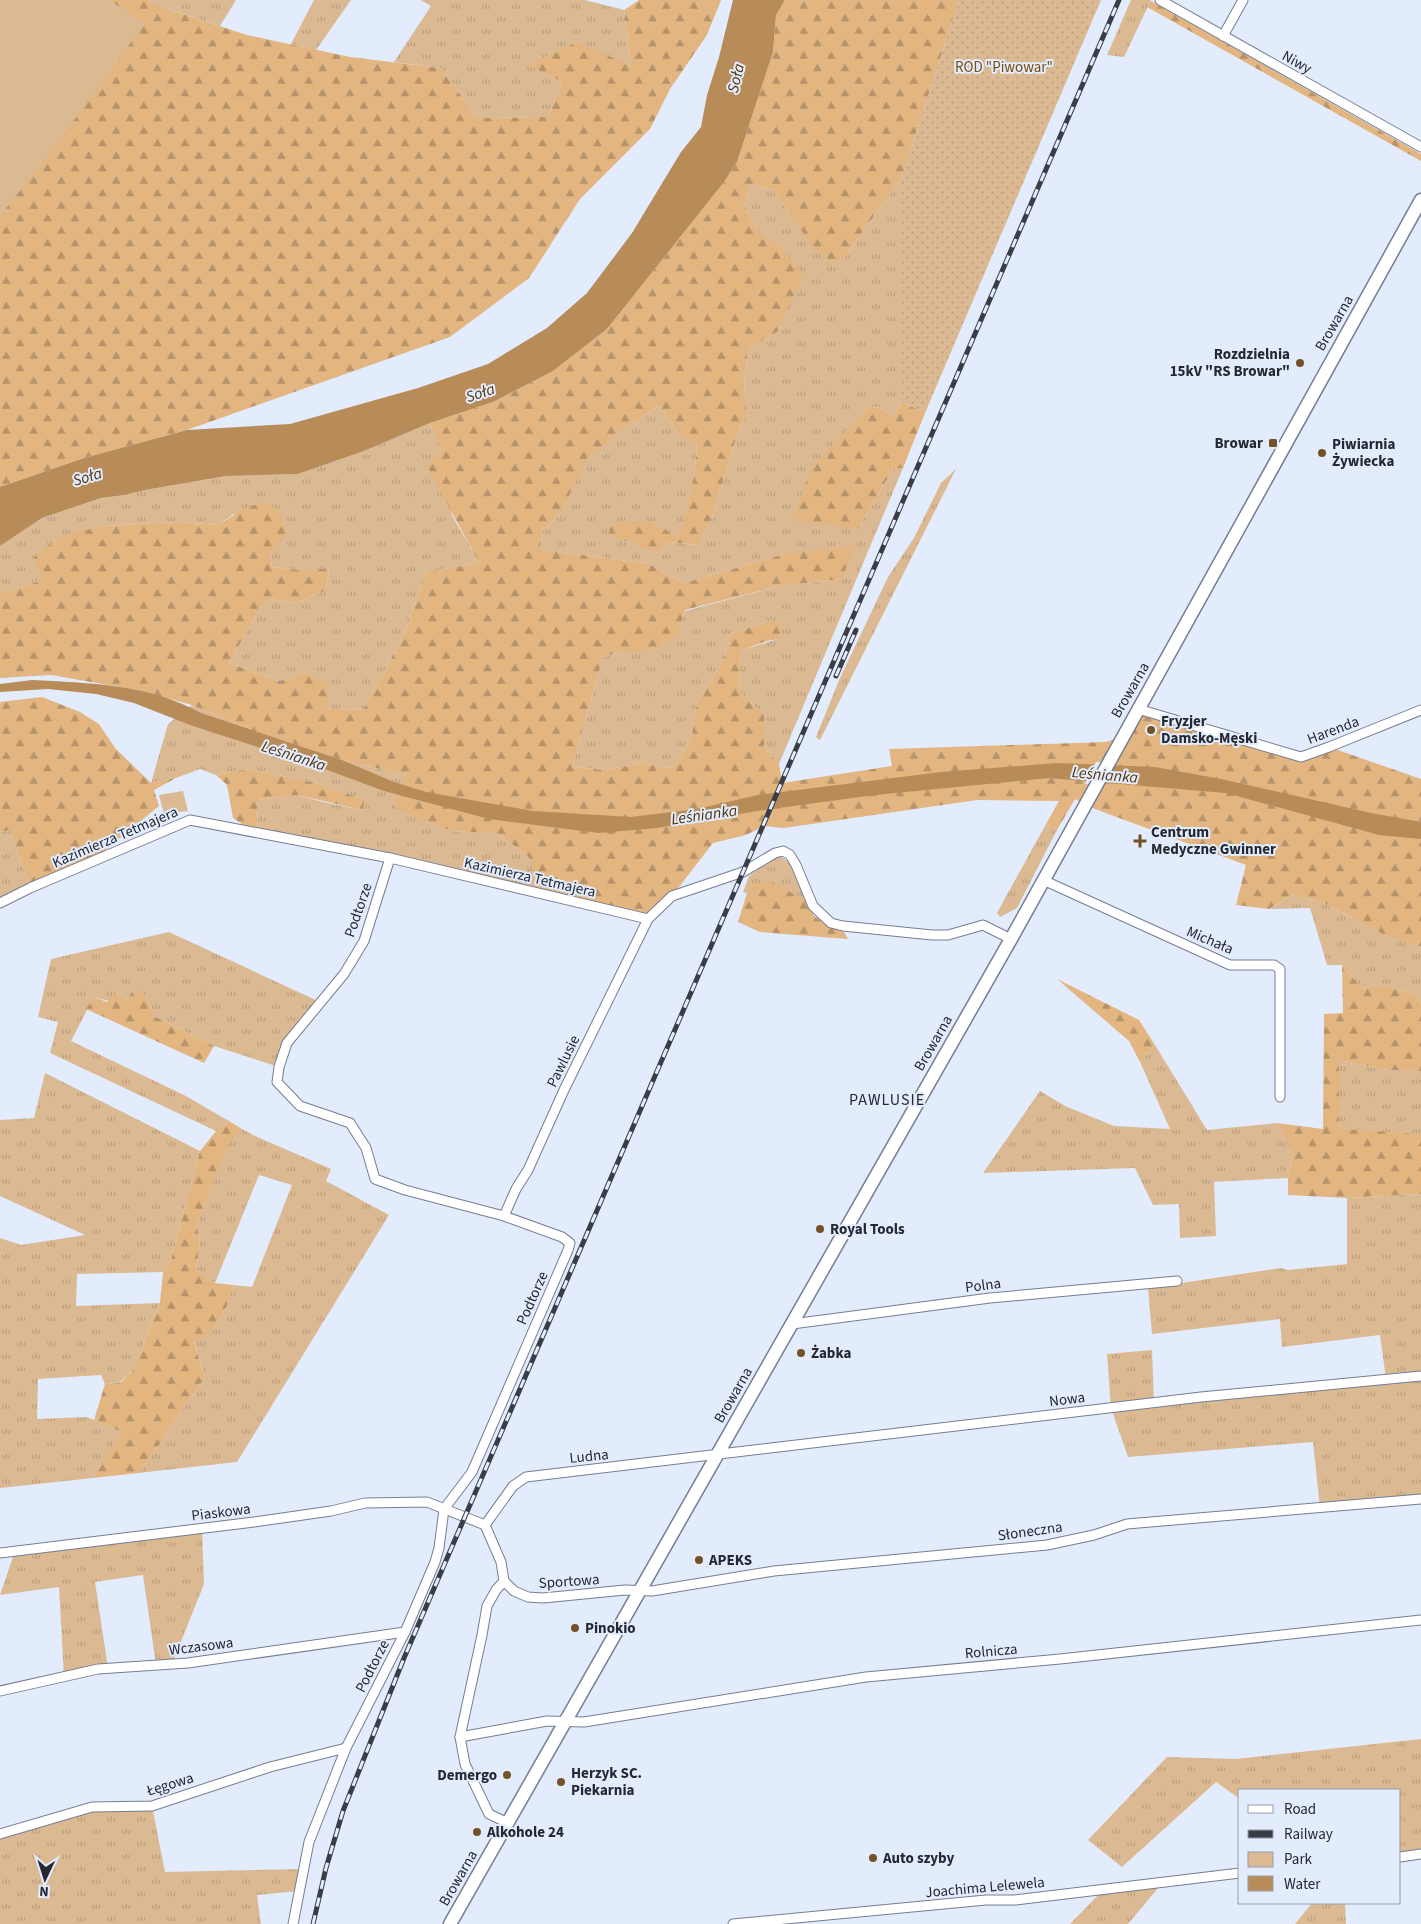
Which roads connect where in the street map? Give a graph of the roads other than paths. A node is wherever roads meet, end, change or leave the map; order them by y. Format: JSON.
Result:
{"nodes":[{"id":1,"x":1160,"y":0,"type":"edge"},
{"id":2,"x":1243,"y":0,"type":"edge"},
{"id":3,"x":1224,"y":36,"type":"junction"},
{"id":4,"x":1421,"y":147,"type":"edge"},
{"id":5,"x":1421,"y":200,"type":"edge"},
{"id":6,"x":1138,"y":709,"type":"junction"},
{"id":7,"x":1421,"y":710,"type":"edge"},
{"id":8,"x":390,"y":858,"type":"junction"},
{"id":9,"x":1043,"y":880,"type":"junction"},
{"id":10,"x":0,"y":903,"type":"edge"},
{"id":11,"x":648,"y":919,"type":"junction"},
{"id":12,"x":1011,"y":939,"type":"junction"},
{"id":13,"x":1280,"y":1096,"type":"dead end"},
{"id":14,"x":504,"y":1216,"type":"junction"},
{"id":15,"x":1177,"y":1281,"type":"dead end"},
{"id":16,"x":792,"y":1324,"type":"junction"},
{"id":17,"x":1421,"y":1376,"type":"edge"},
{"id":18,"x":717,"y":1456,"type":"junction"},
{"id":19,"x":1421,"y":1499,"type":"edge"},
{"id":20,"x":444,"y":1509,"type":"junction"},
{"id":21,"x":485,"y":1524,"type":"junction"},
{"id":22,"x":0,"y":1553,"type":"edge"},
{"id":23,"x":504,"y":1581,"type":"junction"},
{"id":24,"x":641,"y":1590,"type":"junction"},
{"id":25,"x":1421,"y":1620,"type":"edge"},
{"id":26,"x":405,"y":1632,"type":"junction"},
{"id":27,"x":0,"y":1691,"type":"edge"},
{"id":28,"x":566,"y":1721,"type":"junction"},
{"id":29,"x":460,"y":1737,"type":"junction"},
{"id":30,"x":346,"y":1748,"type":"junction"},
{"id":31,"x":508,"y":1823,"type":"junction"},
{"id":32,"x":0,"y":1834,"type":"edge"},
{"id":33,"x":1421,"y":1854,"type":"edge"},
{"id":34,"x":1401,"y":1857,"type":"edge"},
{"id":35,"x":1238,"y":1873,"type":"edge"},
{"id":36,"x":292,"y":1924,"type":"edge"},
{"id":37,"x":450,"y":1924,"type":"edge"},
{"id":38,"x":733,"y":1924,"type":"edge"}],
"edges":[{"from":1,"to":3,"type":"street","name":"Niwy"},
{"from":2,"to":3,"type":"street"},
{"from":3,"to":4,"type":"street","name":"Niwy"},
{"from":5,"to":6,"type":"street","name":"Browarna"},
{"from":6,"to":7,"type":"street","name":"Harenda"},
{"from":6,"to":9,"type":"street","name":"Browarna"},
{"from":8,"to":10,"type":"street","name":"Kazimierza Tetmajera"},
{"from":8,"to":11,"type":"street","name":"Kazimierza Tetmajera"},
{"from":8,"to":14,"type":"street","name":"Podtorze"},
{"from":9,"to":12,"type":"street","name":"Browarna"},
{"from":9,"to":13,"type":"street","name":"Michała"},
{"from":11,"to":12,"type":"street"},
{"from":11,"to":14,"type":"street","name":"Pawlusie"},
{"from":12,"to":16,"type":"street","name":"Browarna"},
{"from":14,"to":20,"type":"street","name":"Podtorze"},
{"from":15,"to":16,"type":"street","name":"Polna"},
{"from":16,"to":18,"type":"street","name":"Browarna"},
{"from":17,"to":18,"type":"street","name":"Nowa"},
{"from":18,"to":21,"type":"street","name":"Ludna"},
{"from":18,"to":24,"type":"street","name":"Browarna"},
{"from":19,"to":24,"type":"street","name":"Słoneczna"},
{"from":20,"to":21,"type":"street"},
{"from":20,"to":22,"type":"street","name":"Piaskowa"},
{"from":20,"to":26,"type":"street","name":"Podtorze"},
{"from":21,"to":23,"type":"street"},
{"from":23,"to":24,"type":"street","name":"Sportowa"},
{"from":23,"to":29,"type":"street"},
{"from":24,"to":28,"type":"street","name":"Browarna"},
{"from":25,"to":28,"type":"street","name":"Rolnicza"},
{"from":26,"to":27,"type":"street","name":"Wczasowa"},
{"from":26,"to":30,"type":"street","name":"Podtorze"},
{"from":28,"to":29,"type":"street"},
{"from":28,"to":31,"type":"street","name":"Browarna"},
{"from":29,"to":31,"type":"street"},
{"from":30,"to":32,"type":"street","name":"Łęgowa"},
{"from":30,"to":36,"type":"street","name":"Podtorze"},
{"from":31,"to":37,"type":"street","name":"Browarna"},
{"from":33,"to":34,"type":"street"},
{"from":35,"to":38,"type":"street","name":"Joachima Lelewela"}]}
